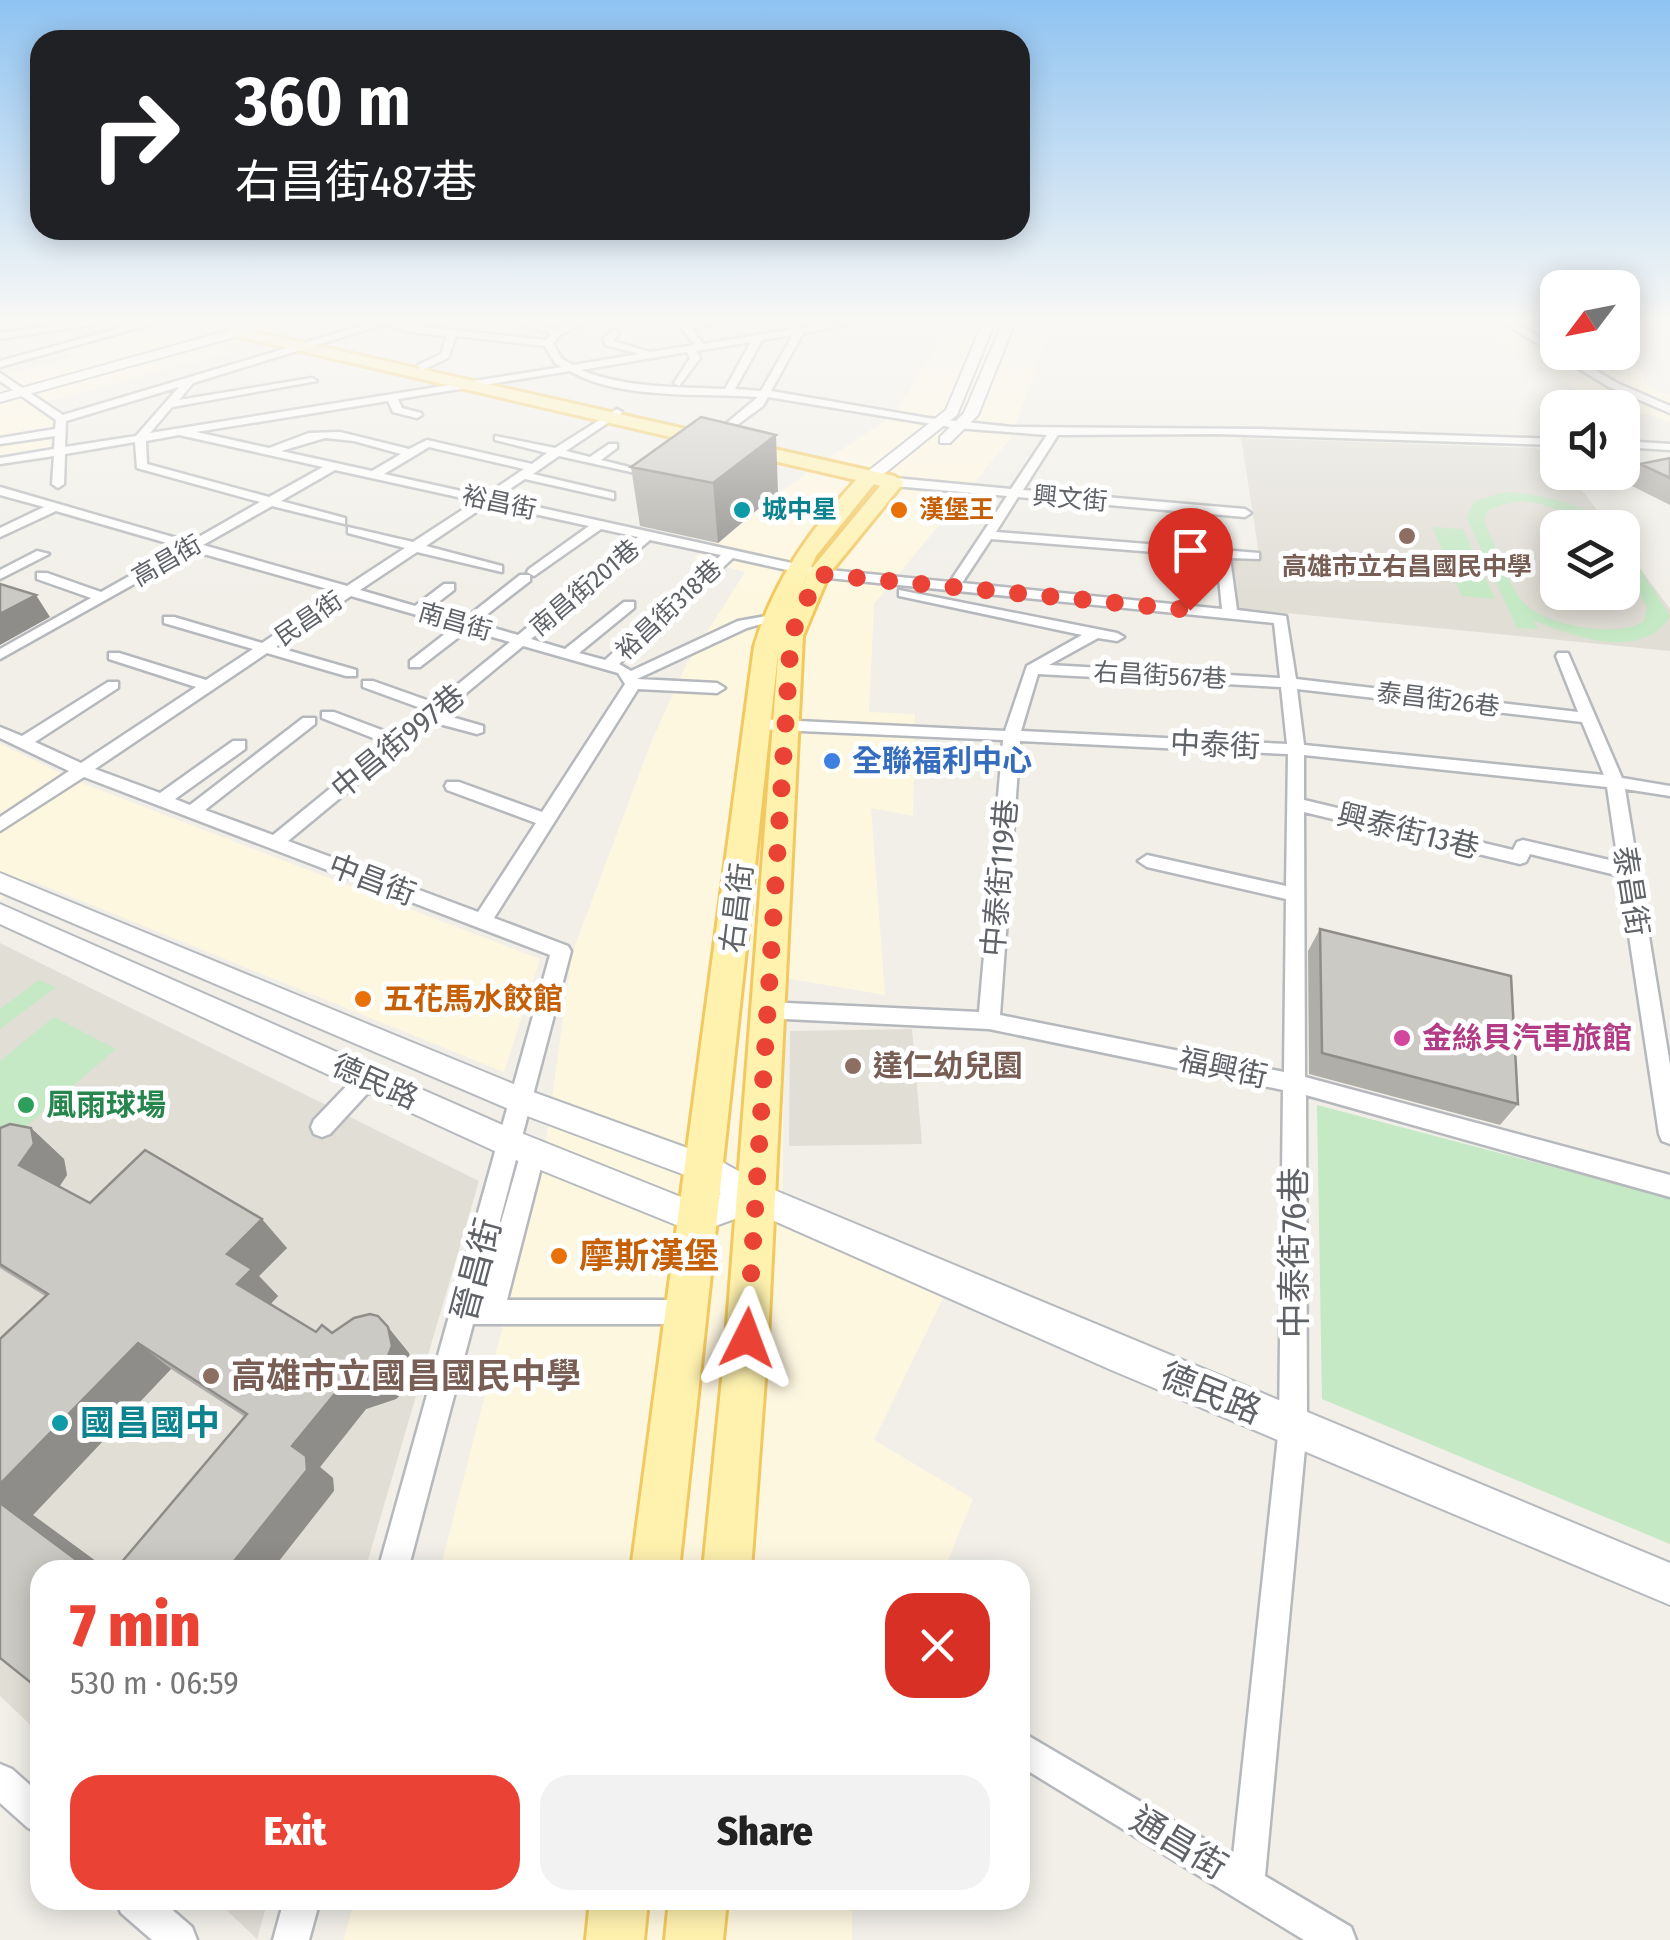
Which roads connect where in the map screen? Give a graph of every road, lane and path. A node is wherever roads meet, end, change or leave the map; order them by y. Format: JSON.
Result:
{"nodes":[{"id":1,"x":41,"y":413,"type":"edge"},
{"id":2,"x":100,"y":413,"type":"edge"},
{"id":3,"x":162,"y":413,"type":"edge"},
{"id":4,"x":297,"y":413,"type":"edge"},
{"id":5,"x":410,"y":413,"type":"edge"},
{"id":6,"x":603,"y":413,"type":"edge"},
{"id":7,"x":745,"y":413,"type":"edge"},
{"id":8,"x":887,"y":413,"type":"edge"},
{"id":9,"x":951,"y":413,"type":"edge"},
{"id":10,"x":972,"y":413,"type":"edge"},
{"id":11,"x":417,"y":414,"type":"dead end"},
{"id":12,"x":614,"y":415,"type":"junction"},
{"id":13,"x":943,"y":421,"type":"junction"},
{"id":14,"x":963,"y":425,"type":"junction"},
{"id":15,"x":61,"y":426,"type":"junction"},
{"id":16,"x":1056,"y":430,"type":"junction"},
{"id":17,"x":178,"y":432,"type":"junction"},
{"id":18,"x":140,"y":438,"type":"junction"},
{"id":19,"x":499,"y":438,"type":"dead end"},
{"id":20,"x":716,"y":438,"type":"junction"},
{"id":21,"x":0,"y":441,"type":"edge"},
{"id":22,"x":1540,"y":441,"type":"edge"},
{"id":23,"x":613,"y":446,"type":"dead end"},
{"id":24,"x":1640,"y":446,"type":"edge"},
{"id":25,"x":1670,"y":448,"type":"edge"},
{"id":26,"x":58,"y":452,"type":"junction"},
{"id":27,"x":270,"y":452,"type":"junction"},
{"id":28,"x":557,"y":452,"type":"junction"},
{"id":29,"x":411,"y":453,"type":"junction"},
{"id":30,"x":0,"y":461,"type":"edge"},
{"id":31,"x":592,"y":461,"type":"junction"},
{"id":32,"x":333,"y":466,"type":"junction"},
{"id":33,"x":528,"y":472,"type":"junction"},
{"id":34,"x":646,"y":474,"type":"edge"},
{"id":35,"x":374,"y":475,"type":"junction"},
{"id":36,"x":879,"y":478,"type":"junction"},
{"id":37,"x":58,"y":484,"type":"dead end"},
{"id":38,"x":0,"y":491,"type":"edge"},
{"id":39,"x":1014,"y":495,"type":"junction"},
{"id":40,"x":610,"y":496,"type":"dead end"},
{"id":41,"x":486,"y":500,"type":"junction"},
{"id":42,"x":270,"y":502,"type":"junction"},
{"id":43,"x":55,"y":507,"type":"junction"},
{"id":44,"x":1246,"y":513,"type":"dead end"},
{"id":45,"x":598,"y":525,"type":"junction"},
{"id":46,"x":0,"y":533,"type":"edge"},
{"id":47,"x":988,"y":534,"type":"junction"},
{"id":48,"x":648,"y":536,"type":"junction"},
{"id":49,"x":192,"y":546,"type":"junction"},
{"id":50,"x":416,"y":547,"type":"junction"},
{"id":51,"x":42,"y":554,"type":"dead end"},
{"id":52,"x":730,"y":554,"type":"junction"},
{"id":53,"x":1223,"y":554,"type":"junction"},
{"id":54,"x":1254,"y":556,"type":"dead end"},
{"id":55,"x":497,"y":568,"type":"dead end"},
{"id":56,"x":794,"y":568,"type":"junction"},
{"id":57,"x":818,"y":574,"type":"junction"},
{"id":58,"x":0,"y":575,"type":"edge"},
{"id":59,"x":42,"y":576,"type":"dead end"},
{"id":60,"x":865,"y":578,"type":"junction"},
{"id":61,"x":449,"y":587,"type":"dead end"},
{"id":62,"x":953,"y":587,"type":"junction"},
{"id":63,"x":350,"y":592,"type":"junction"},
{"id":64,"x":102,"y":597,"type":"junction"},
{"id":65,"x":629,"y":605,"type":"dead end"},
{"id":66,"x":417,"y":610,"type":"junction"},
{"id":67,"x":1230,"y":614,"type":"junction"},
{"id":68,"x":169,"y":620,"type":"dead end"},
{"id":69,"x":772,"y":620,"type":"junction"},
{"id":70,"x":466,"y":624,"type":"junction"},
{"id":71,"x":1095,"y":634,"type":"junction"},
{"id":72,"x":1117,"y":637,"type":"dead end"},
{"id":73,"x":522,"y":641,"type":"junction"},
{"id":74,"x":264,"y":648,"type":"junction"},
{"id":75,"x":568,"y":654,"type":"junction"},
{"id":76,"x":0,"y":655,"type":"edge"},
{"id":77,"x":114,"y":656,"type":"dead end"},
{"id":78,"x":1562,"y":656,"type":"dead end"},
{"id":79,"x":416,"y":664,"type":"dead end"},
{"id":80,"x":608,"y":666,"type":"junction"},
{"id":81,"x":1032,"y":669,"type":"junction"},
{"id":82,"x":351,"y":674,"type":"dead end"},
{"id":83,"x":630,"y":681,"type":"junction"},
{"id":84,"x":1288,"y":682,"type":"junction"},
{"id":85,"x":368,"y":684,"type":"dead end"},
{"id":86,"x":113,"y":685,"type":"dead end"},
{"id":87,"x":208,"y":686,"type":"junction"},
{"id":88,"x":717,"y":688,"type":"dead end"},
{"id":89,"x":434,"y":712,"type":"junction"},
{"id":90,"x":328,"y":716,"type":"dead end"},
{"id":91,"x":1588,"y":718,"type":"junction"},
{"id":92,"x":310,"y":721,"type":"dead end"},
{"id":93,"x":772,"y":724,"type":"junction"},
{"id":94,"x":477,"y":730,"type":"dead end"},
{"id":95,"x":0,"y":732,"type":"edge"},
{"id":96,"x":1012,"y":735,"type":"junction"},
{"id":97,"x":398,"y":742,"type":"junction"},
{"id":98,"x":23,"y":743,"type":"junction"},
{"id":99,"x":239,"y":745,"type":"dead end"},
{"id":100,"x":1296,"y":749,"type":"junction"},
{"id":101,"x":82,"y":770,"type":"junction"},
{"id":102,"x":1615,"y":782,"type":"junction"},
{"id":103,"x":452,"y":786,"type":"dead end"},
{"id":104,"x":1670,"y":791,"type":"edge"},
{"id":105,"x":162,"y":800,"type":"junction"},
{"id":106,"x":1296,"y":804,"type":"junction"},
{"id":107,"x":192,"y":812,"type":"junction"},
{"id":108,"x":546,"y":820,"type":"junction"},
{"id":109,"x":0,"y":825,"type":"edge"},
{"id":110,"x":275,"y":843,"type":"junction"},
{"id":111,"x":1147,"y":860,"type":"dead end"},
{"id":112,"x":1628,"y":871,"type":"junction"},
{"id":113,"x":0,"y":882,"type":"edge"},
{"id":114,"x":1293,"y":894,"type":"junction"},
{"id":115,"x":0,"y":913,"type":"edge"},
{"id":116,"x":482,"y":921,"type":"junction"},
{"id":117,"x":765,"y":1010,"type":"junction"},
{"id":118,"x":988,"y":1021,"type":"junction"},
{"id":119,"x":1662,"y":1030,"type":"edge"},
{"id":120,"x":368,"y":1078,"type":"junction"},
{"id":121,"x":1294,"y":1083,"type":"junction"},
{"id":122,"x":522,"y":1101,"type":"junction"},
{"id":123,"x":322,"y":1127,"type":"dead end"},
{"id":124,"x":1670,"y":1134,"type":"edge"},
{"id":125,"x":522,"y":1148,"type":"junction"},
{"id":126,"x":704,"y":1168,"type":"junction"},
{"id":127,"x":1670,"y":1186,"type":"edge"},
{"id":128,"x":755,"y":1196,"type":"junction"},
{"id":129,"x":696,"y":1218,"type":"junction"},
{"id":130,"x":478,"y":1312,"type":"junction"},
{"id":131,"x":684,"y":1312,"type":"junction"},
{"id":132,"x":1293,"y":1427,"type":"junction"},
{"id":133,"x":396,"y":1560,"type":"edge"},
{"id":134,"x":656,"y":1560,"type":"edge"},
{"id":135,"x":729,"y":1560,"type":"edge"},
{"id":136,"x":1670,"y":1584,"type":"edge"},
{"id":137,"x":1030,"y":1752,"type":"edge"},
{"id":138,"x":0,"y":1781,"type":"edge"},
{"id":139,"x":30,"y":1807,"type":"edge"},
{"id":140,"x":1247,"y":1885,"type":"junction"},
{"id":141,"x":145,"y":1910,"type":"edge"},
{"id":142,"x":299,"y":1910,"type":"edge"},
{"id":143,"x":618,"y":1910,"type":"edge"},
{"id":144,"x":697,"y":1910,"type":"edge"},
{"id":145,"x":179,"y":1940,"type":"edge"},
{"id":146,"x":291,"y":1940,"type":"edge"},
{"id":147,"x":615,"y":1940,"type":"edge"},
{"id":148,"x":694,"y":1940,"type":"edge"},
{"id":149,"x":1338,"y":1940,"type":"edge"}],
"edges":[{"from":1,"to":15,"type":"street"},
{"from":2,"to":15,"type":"street"},
{"from":3,"to":18,"type":"street"},
{"from":4,"to":17,"type":"street"},
{"from":5,"to":11,"type":"street"},
{"from":6,"to":12,"type":"main road"},
{"from":7,"to":20,"type":"street"},
{"from":8,"to":13,"type":"street"},
{"from":9,"to":13,"type":"street","name":"右昌街"},
{"from":10,"to":14,"type":"street","name":"右昌街"},
{"from":12,"to":20,"type":"main road"},
{"from":12,"to":28,"type":"street","name":"民昌街"},
{"from":13,"to":14,"type":"street"},
{"from":13,"to":36,"type":"street","name":"右昌街"},
{"from":14,"to":16,"type":"street"},
{"from":14,"to":36,"type":"street","name":"右昌街"},
{"from":15,"to":21,"type":"street"},
{"from":15,"to":26,"type":"street"},
{"from":16,"to":22,"type":"street"},
{"from":16,"to":39,"type":"street"},
{"from":17,"to":18,"type":"street"},
{"from":17,"to":27,"type":"street","name":"裕昌街"},
{"from":18,"to":26,"type":"street"},
{"from":18,"to":42,"type":"street"},
{"from":19,"to":28,"type":"street"},
{"from":20,"to":36,"type":"main road"},
{"from":23,"to":31,"type":"street"},
{"from":24,"to":25,"type":"street"},
{"from":26,"to":30,"type":"street"},
{"from":26,"to":37,"type":"street"},
{"from":27,"to":29,"type":"street"},
{"from":27,"to":32,"type":"street","name":"裕昌街"},
{"from":28,"to":31,"type":"street"},
{"from":28,"to":33,"type":"street","name":"民昌街"},
{"from":29,"to":33,"type":"street"},
{"from":29,"to":35,"type":"street"},
{"from":31,"to":34,"type":"street"},
{"from":32,"to":35,"type":"street","name":"裕昌街"},
{"from":32,"to":42,"type":"street","name":"高昌街"},
{"from":33,"to":40,"type":"street"},
{"from":33,"to":41,"type":"street","name":"民昌街"},
{"from":35,"to":41,"type":"street","name":"裕昌街"},
{"from":36,"to":39,"type":"street","name":"興文街"},
{"from":36,"to":56,"type":"main road","name":"右昌街"},
{"from":36,"to":57,"type":"main road","name":"右昌街"},
{"from":38,"to":43,"type":"street","name":"南昌街"},
{"from":39,"to":44,"type":"street","name":"興文街"},
{"from":39,"to":47,"type":"street"},
{"from":41,"to":45,"type":"street","name":"裕昌街"},
{"from":41,"to":50,"type":"street","name":"民昌街"},
{"from":42,"to":49,"type":"street","name":"高昌街"},
{"from":42,"to":50,"type":"street"},
{"from":43,"to":46,"type":"street"},
{"from":43,"to":49,"type":"street","name":"南昌街"},
{"from":45,"to":48,"type":"street","name":"裕昌街"},
{"from":45,"to":70,"type":"street"},
{"from":47,"to":53,"type":"street"},
{"from":47,"to":62,"type":"street"},
{"from":48,"to":52,"type":"street","name":"裕昌街"},
{"from":48,"to":73,"type":"street","name":"南昌街201巷"},
{"from":49,"to":63,"type":"street","name":"南昌街"},
{"from":49,"to":64,"type":"street","name":"高昌街"},
{"from":50,"to":55,"type":"street"},
{"from":50,"to":63,"type":"street","name":"民昌街"},
{"from":51,"to":58,"type":"street"},
{"from":52,"to":56,"type":"street","name":"裕昌街"},
{"from":52,"to":80,"type":"street","name":"裕昌街318巷"},
{"from":53,"to":54,"type":"street"},
{"from":53,"to":67,"type":"street"},
{"from":56,"to":57,"type":"street","name":"裕昌街"},
{"from":56,"to":69,"type":"main road","name":"右昌街"},
{"from":57,"to":60,"type":"street","name":"裕昌街"},
{"from":57,"to":93,"type":"main road","name":"右昌街"},
{"from":59,"to":64,"type":"street"},
{"from":60,"to":62,"type":"street"},
{"from":60,"to":71,"type":"street"},
{"from":61,"to":66,"type":"street"},
{"from":62,"to":67,"type":"street"},
{"from":63,"to":66,"type":"street","name":"南昌街"},
{"from":63,"to":74,"type":"street","name":"民昌街"},
{"from":64,"to":76,"type":"street","name":"高昌街"},
{"from":65,"to":75,"type":"street"},
{"from":66,"to":70,"type":"street","name":"南昌街"},
{"from":67,"to":84,"type":"street","name":"中泰街76巷"},
{"from":68,"to":74,"type":"street"},
{"from":69,"to":83,"type":"street"},
{"from":69,"to":93,"type":"main road","name":"右昌街"},
{"from":70,"to":73,"type":"street","name":"南昌街"},
{"from":70,"to":79,"type":"street"},
{"from":71,"to":72,"type":"street"},
{"from":71,"to":81,"type":"street"},
{"from":73,"to":75,"type":"street","name":"南昌街"},
{"from":73,"to":89,"type":"street","name":"中昌街997巷"},
{"from":74,"to":82,"type":"street"},
{"from":74,"to":87,"type":"street","name":"民昌街"},
{"from":75,"to":80,"type":"street","name":"南昌街"},
{"from":77,"to":87,"type":"street"},
{"from":78,"to":91,"type":"street","name":"泰昌街"},
{"from":80,"to":83,"type":"street","name":"南昌街"},
{"from":81,"to":84,"type":"street","name":"右昌街567巷"},
{"from":81,"to":96,"type":"street","name":"中泰街119巷"},
{"from":83,"to":88,"type":"street"},
{"from":83,"to":108,"type":"street"},
{"from":84,"to":91,"type":"street","name":"泰昌街26巷"},
{"from":84,"to":100,"type":"street","name":"中泰街76巷"},
{"from":85,"to":89,"type":"street"},
{"from":86,"to":98,"type":"street"},
{"from":87,"to":101,"type":"street","name":"民昌街"},
{"from":89,"to":94,"type":"street"},
{"from":89,"to":97,"type":"street","name":"中昌街997巷"},
{"from":90,"to":97,"type":"street"},
{"from":91,"to":102,"type":"street","name":"泰昌街"},
{"from":92,"to":107,"type":"street"},
{"from":93,"to":96,"type":"street","name":"中泰街"},
{"from":93,"to":117,"type":"main road","name":"右昌街"},
{"from":93,"to":126,"type":"main road","name":"右昌街"},
{"from":95,"to":98,"type":"street","name":"中昌街"},
{"from":96,"to":100,"type":"street","name":"中泰街"},
{"from":96,"to":118,"type":"street","name":"中泰街119巷"},
{"from":97,"to":110,"type":"street","name":"中昌街997巷"},
{"from":98,"to":101,"type":"street","name":"中昌街"},
{"from":99,"to":105,"type":"street"},
{"from":100,"to":102,"type":"street","name":"中泰街"},
{"from":100,"to":106,"type":"street","name":"中泰街76巷"},
{"from":101,"to":105,"type":"street","name":"中昌街"},
{"from":101,"to":109,"type":"street","name":"民昌街"},
{"from":102,"to":104,"type":"street","name":"中泰街"},
{"from":102,"to":112,"type":"street","name":"泰昌街"},
{"from":103,"to":108,"type":"street"},
{"from":105,"to":107,"type":"street","name":"中昌街"},
{"from":106,"to":112,"type":"street","name":"興泰街13巷"},
{"from":106,"to":114,"type":"street","name":"中泰街76巷"},
{"from":107,"to":110,"type":"street","name":"中昌街"},
{"from":108,"to":116,"type":"street"},
{"from":110,"to":116,"type":"street","name":"中昌街"},
{"from":111,"to":114,"type":"street"},
{"from":112,"to":119,"type":"street","name":"泰昌街"},
{"from":113,"to":122,"type":"street","name":"德民路"},
{"from":114,"to":121,"type":"street","name":"中泰街76巷"},
{"from":115,"to":120,"type":"street","name":"德民路"},
{"from":116,"to":122,"type":"street","name":"中昌街"},
{"from":117,"to":118,"type":"street","name":"福興街"},
{"from":117,"to":128,"type":"main road","name":"右昌街"},
{"from":118,"to":121,"type":"street","name":"福興街"},
{"from":119,"to":124,"type":"street","name":"泰昌街"},
{"from":120,"to":123,"type":"street"},
{"from":120,"to":125,"type":"street","name":"德民路"},
{"from":121,"to":127,"type":"street","name":"福興街"},
{"from":121,"to":132,"type":"street","name":"中泰街76巷"},
{"from":122,"to":125,"type":"street","name":"中昌街"},
{"from":122,"to":126,"type":"street","name":"德民路"},
{"from":125,"to":129,"type":"street","name":"德民路"},
{"from":125,"to":130,"type":"street","name":"晉昌街"},
{"from":126,"to":128,"type":"street","name":"德民路"},
{"from":126,"to":129,"type":"main road","name":"右昌街"},
{"from":128,"to":129,"type":"street"},
{"from":128,"to":132,"type":"street","name":"德民路"},
{"from":128,"to":135,"type":"main road","name":"右昌街"},
{"from":129,"to":131,"type":"main road","name":"右昌街"},
{"from":130,"to":131,"type":"street"},
{"from":130,"to":133,"type":"street","name":"晉昌街"},
{"from":131,"to":134,"type":"main road","name":"右昌街"},
{"from":132,"to":136,"type":"street","name":"德民路"},
{"from":132,"to":140,"type":"street","name":"中泰街76巷"},
{"from":137,"to":140,"type":"street","name":"通昌街"},
{"from":138,"to":139,"type":"street"},
{"from":140,"to":149,"type":"street","name":"通昌街"},
{"from":141,"to":145,"type":"street"},
{"from":142,"to":146,"type":"street"},
{"from":143,"to":147,"type":"main road"},
{"from":144,"to":148,"type":"main road"}]}
